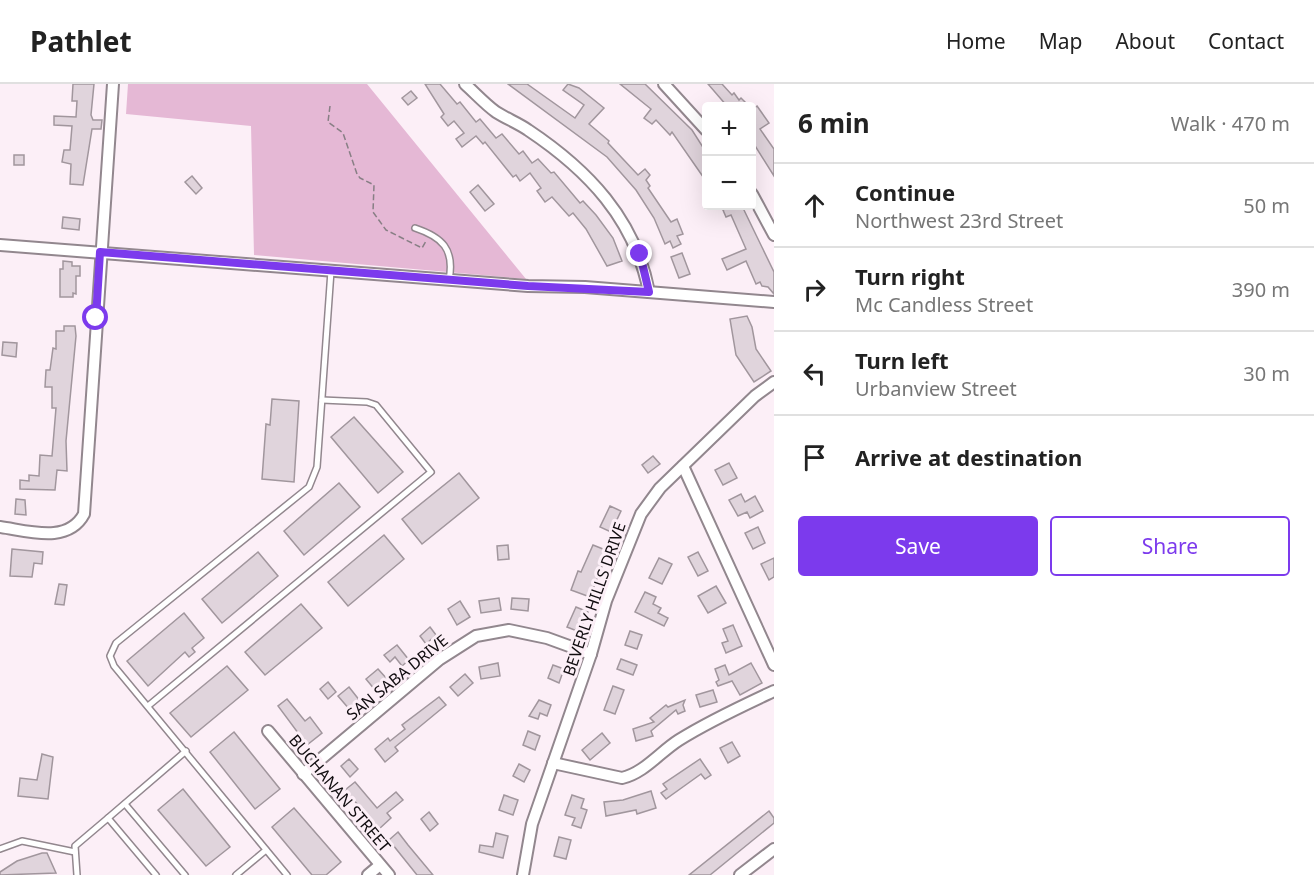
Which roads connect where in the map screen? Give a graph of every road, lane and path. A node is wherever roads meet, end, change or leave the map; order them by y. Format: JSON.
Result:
{"nodes":[{"id":1,"x":112,"y":84,"type":"edge"},
{"id":2,"x":465,"y":84,"type":"edge"},
{"id":3,"x":664,"y":84,"type":"edge"},
{"id":4,"x":330,"y":106,"type":"dead end"},
{"id":5,"x":702,"y":126,"type":"edge"},
{"id":6,"x":756,"y":201,"type":"edge"},
{"id":7,"x":415,"y":228,"type":"dead end"},
{"id":8,"x":430,"y":233,"type":"junction"},
{"id":9,"x":774,"y":235,"type":"edge"},
{"id":10,"x":0,"y":245,"type":"edge"},
{"id":11,"x":100,"y":252,"type":"junction"},
{"id":12,"x":331,"y":270,"type":"junction"},
{"id":13,"x":449,"y":280,"type":"junction"},
{"id":14,"x":649,"y":292,"type":"junction"},
{"id":15,"x":774,"y":302,"type":"edge"},
{"id":16,"x":774,"y":382,"type":"edge"},
{"id":17,"x":322,"y":400,"type":"junction"},
{"id":18,"x":683,"y":466,"type":"junction"},
{"id":19,"x":0,"y":527,"type":"edge"},
{"id":20,"x":591,"y":654,"type":"junction"},
{"id":21,"x":774,"y":665,"type":"edge"},
{"id":22,"x":774,"y":691,"type":"edge"},
{"id":23,"x":148,"y":706,"type":"junction"},
{"id":24,"x":268,"y":731,"type":"dead end"},
{"id":25,"x":186,"y":751,"type":"junction"},
{"id":26,"x":553,"y":763,"type":"junction"},
{"id":27,"x":303,"y":774,"type":"junction"},
{"id":28,"x":125,"y":804,"type":"junction"},
{"id":29,"x":108,"y":818,"type":"junction"},
{"id":30,"x":0,"y":849,"type":"edge"},
{"id":31,"x":774,"y":849,"type":"edge"},
{"id":32,"x":266,"y":850,"type":"junction"},
{"id":33,"x":75,"y":852,"type":"junction"},
{"id":34,"x":380,"y":865,"type":"junction"},
{"id":35,"x":77,"y":875,"type":"edge"},
{"id":36,"x":156,"y":875,"type":"edge"},
{"id":37,"x":185,"y":875,"type":"edge"},
{"id":38,"x":236,"y":875,"type":"edge"},
{"id":39,"x":287,"y":875,"type":"edge"},
{"id":40,"x":368,"y":875,"type":"edge"},
{"id":41,"x":389,"y":875,"type":"edge"},
{"id":42,"x":523,"y":875,"type":"edge"},
{"id":43,"x":740,"y":875,"type":"edge"}],
"edges":[{"from":1,"to":11,"type":"street"},
{"from":2,"to":14,"type":"street"},
{"from":3,"to":5,"type":"street"},
{"from":4,"to":8,"type":"path"},
{"from":6,"to":9,"type":"street"},
{"from":7,"to":8,"type":"lane"},
{"from":8,"to":13,"type":"lane"},
{"from":10,"to":11,"type":"street"},
{"from":11,"to":12,"type":"street"},
{"from":11,"to":19,"type":"street"},
{"from":12,"to":13,"type":"street"},
{"from":12,"to":17,"type":"lane"},
{"from":13,"to":14,"type":"street"},
{"from":14,"to":15,"type":"street"},
{"from":16,"to":18,"type":"street","name":"BEVERLY HILLS DRIVE"},
{"from":17,"to":23,"type":"lane"},
{"from":17,"to":23,"type":"lane"},
{"from":18,"to":20,"type":"street","name":"BEVERLY HILLS DRIVE"},
{"from":18,"to":21,"type":"street"},
{"from":20,"to":26,"type":"street","name":"BEVERLY HILLS DRIVE"},
{"from":20,"to":27,"type":"street","name":"SAN SABA DRIVE"},
{"from":22,"to":26,"type":"street"},
{"from":23,"to":25,"type":"lane"},
{"from":24,"to":27,"type":"street","name":"BUCHANAN STREET"},
{"from":25,"to":28,"type":"lane"},
{"from":25,"to":32,"type":"lane"},
{"from":26,"to":42,"type":"street","name":"BEVERLY HILLS DRIVE"},
{"from":27,"to":34,"type":"street","name":"BUCHANAN STREET"},
{"from":28,"to":29,"type":"lane"},
{"from":28,"to":37,"type":"lane"},
{"from":29,"to":33,"type":"lane"},
{"from":29,"to":36,"type":"lane"},
{"from":30,"to":33,"type":"lane"},
{"from":31,"to":43,"type":"street"},
{"from":32,"to":38,"type":"lane"},
{"from":32,"to":39,"type":"lane"},
{"from":33,"to":35,"type":"lane"},
{"from":34,"to":40,"type":"street"},
{"from":34,"to":41,"type":"street","name":"BUCHANAN STREET"}]}
